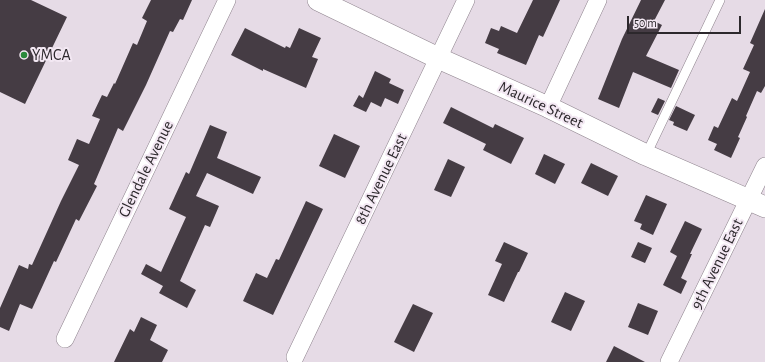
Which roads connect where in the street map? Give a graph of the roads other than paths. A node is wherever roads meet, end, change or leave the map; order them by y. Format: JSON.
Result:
{"nodes":[{"id":1,"x":227,"y":0,"type":"edge"},
{"id":2,"x":318,"y":0,"type":"edge"},
{"id":3,"x":466,"y":0,"type":"edge"},
{"id":4,"x":598,"y":0,"type":"edge"},
{"id":5,"x":720,"y":0,"type":"edge"},
{"id":6,"x":438,"y":58,"type":"junction"},
{"id":7,"x":548,"y":107,"type":"junction"},
{"id":8,"x":646,"y":155,"type":"junction"},
{"id":9,"x":765,"y":166,"type":"edge"},
{"id":10,"x":757,"y":203,"type":"edge"},
{"id":11,"x":65,"y":339,"type":"dead end"},
{"id":12,"x":295,"y":357,"type":"dead end"},
{"id":13,"x":669,"y":362,"type":"edge"}],
"edges":[{"from":1,"to":11,"type":"street","name":"Glendale Avenue"},
{"from":2,"to":6,"type":"street","name":"Maurice Street"},
{"from":3,"to":6,"type":"street","name":"8th Avenue East"},
{"from":4,"to":7,"type":"street"},
{"from":5,"to":8,"type":"lane"},
{"from":6,"to":7,"type":"street","name":"Maurice Street"},
{"from":6,"to":12,"type":"street","name":"8th Avenue East"},
{"from":7,"to":8,"type":"street","name":"Maurice Street"},
{"from":8,"to":10,"type":"street","name":"Maurice Street"},
{"from":9,"to":10,"type":"street","name":"9th Avenue East"},
{"from":10,"to":13,"type":"street","name":"9th Avenue East"}]}
